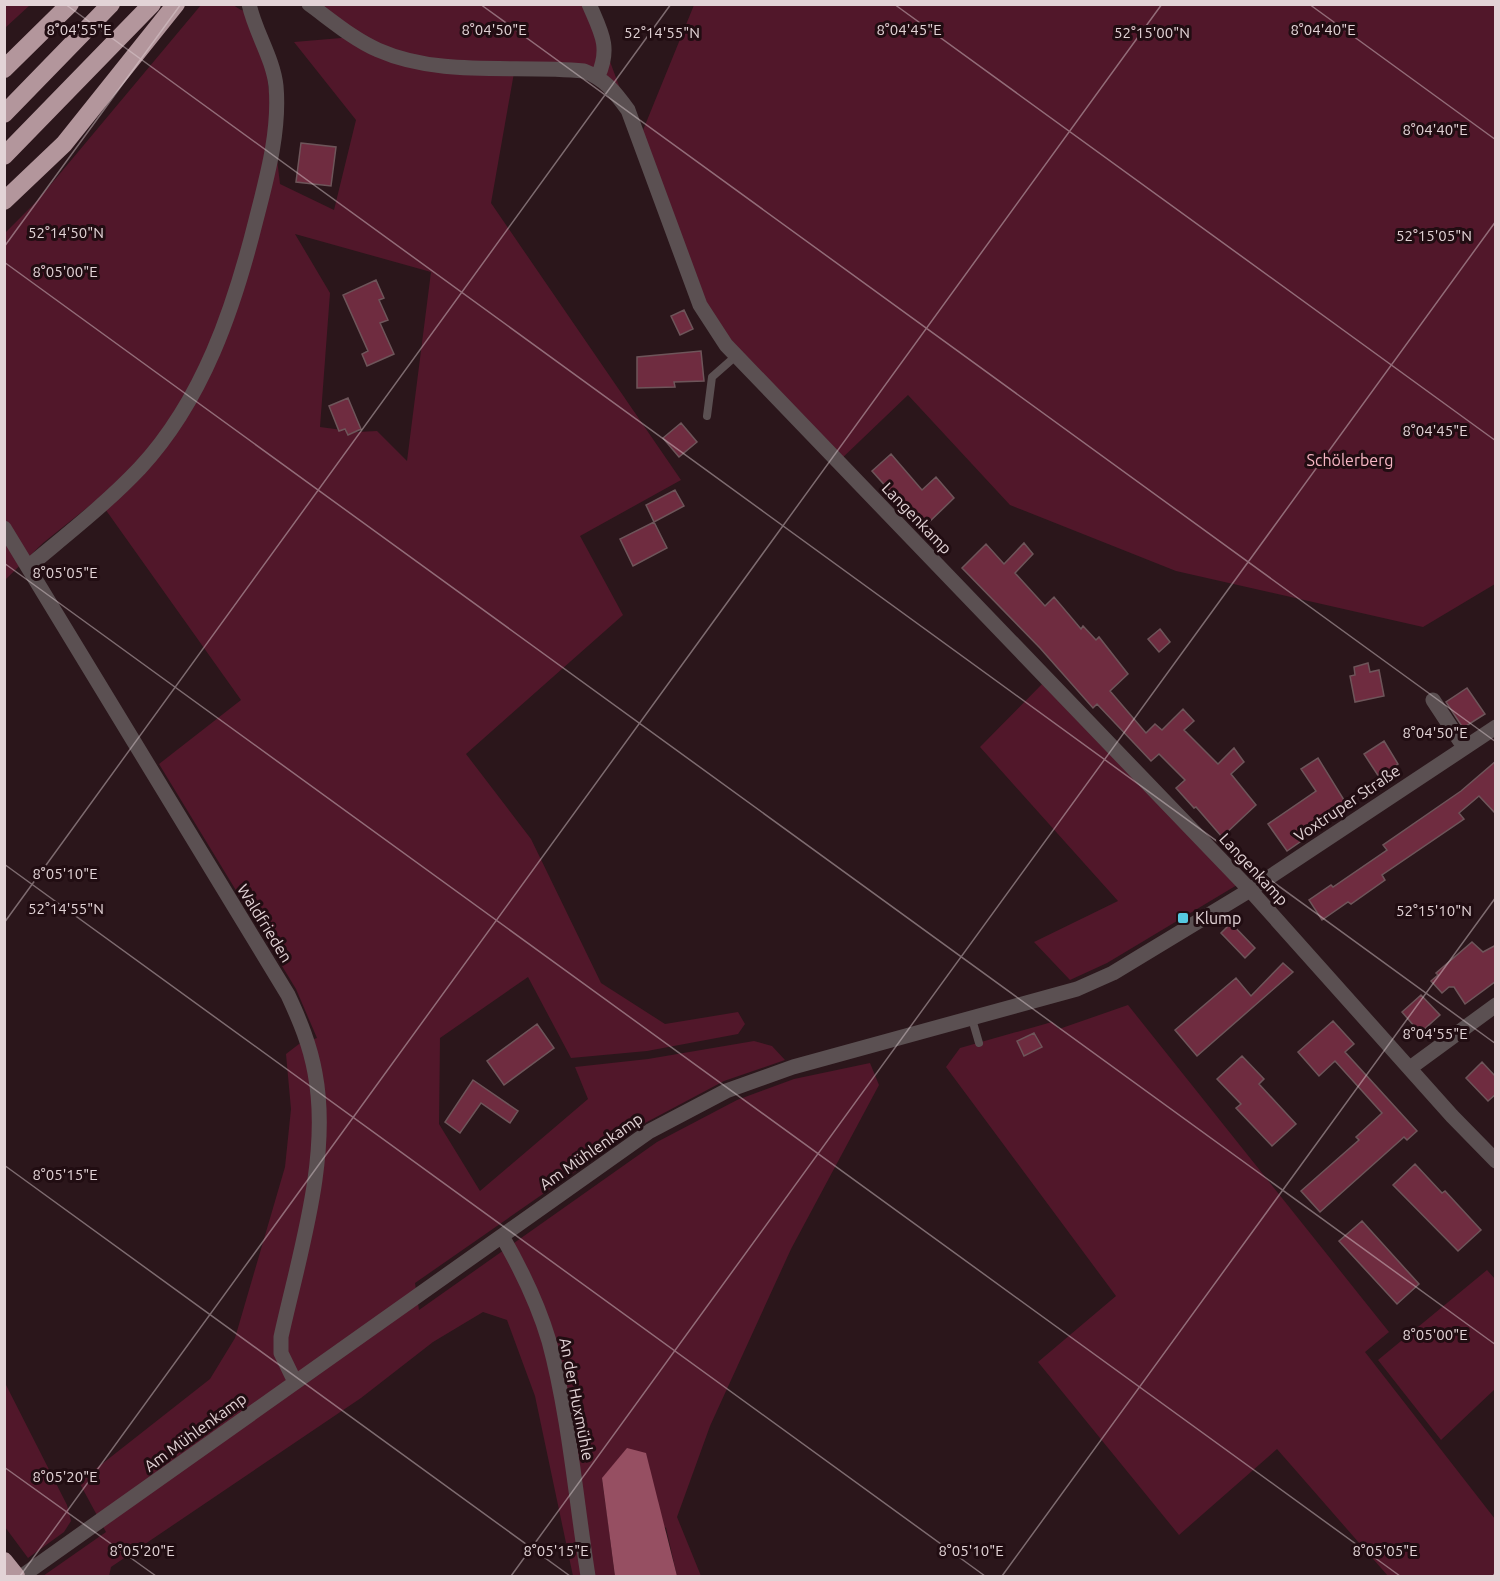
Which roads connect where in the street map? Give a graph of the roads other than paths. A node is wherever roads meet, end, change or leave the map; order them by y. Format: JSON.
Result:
{"nodes":[{"id":1,"x":70,"y":4,"type":"edge"},
{"id":2,"x":111,"y":4,"type":"edge"},
{"id":3,"x":152,"y":4,"type":"edge"},
{"id":4,"x":176,"y":4,"type":"edge"},
{"id":5,"x":249,"y":4,"type":"edge"},
{"id":6,"x":309,"y":4,"type":"edge"},
{"id":7,"x":589,"y":4,"type":"edge"},
{"id":8,"x":4,"y":69,"type":"edge"},
{"id":9,"x":598,"y":76,"type":"junction"},
{"id":10,"x":4,"y":114,"type":"edge"},
{"id":11,"x":4,"y":156,"type":"edge"},
{"id":12,"x":4,"y":201,"type":"edge"},
{"id":13,"x":737,"y":355,"type":"junction"},
{"id":14,"x":707,"y":416,"type":"dead end"},
{"id":15,"x":4,"y":528,"type":"edge"},
{"id":16,"x":28,"y":567,"type":"junction"},
{"id":17,"x":1433,"y":700,"type":"dead end"},
{"id":18,"x":1496,"y":727,"type":"edge"},
{"id":19,"x":1464,"y":747,"type":"junction"},
{"id":20,"x":1250,"y":890,"type":"junction"},
{"id":21,"x":1496,"y":1005,"type":"edge"},
{"id":22,"x":972,"y":1019,"type":"junction"},
{"id":23,"x":979,"y":1042,"type":"dead end"},
{"id":24,"x":1410,"y":1068,"type":"junction"},
{"id":25,"x":1496,"y":1161,"type":"edge"},
{"id":26,"x":502,"y":1236,"type":"junction"},
{"id":27,"x":295,"y":1382,"type":"junction"},
{"id":28,"x":4,"y":1561,"type":"edge"},
{"id":29,"x":16,"y":1576,"type":"edge"},
{"id":30,"x":22,"y":1576,"type":"edge"},
{"id":31,"x":588,"y":1576,"type":"edge"}],
"edges":[{"from":1,"to":8,"type":"highway"},
{"from":2,"to":10,"type":"highway"},
{"from":3,"to":11,"type":"highway"},
{"from":4,"to":12,"type":"highway"},
{"from":5,"to":16,"type":"street"},
{"from":6,"to":9,"type":"street"},
{"from":7,"to":9,"type":"street"},
{"from":9,"to":13,"type":"street","name":"Langenkamp"},
{"from":13,"to":14,"type":"lane"},
{"from":13,"to":20,"type":"street","name":"Langenkamp"},
{"from":15,"to":16,"type":"street","name":"Waldfrieden"},
{"from":16,"to":27,"type":"street","name":"Waldfrieden"},
{"from":17,"to":19,"type":"street"},
{"from":18,"to":19,"type":"street","name":"Voxtruper Straße"},
{"from":19,"to":20,"type":"street","name":"Voxtruper Straße"},
{"from":20,"to":22,"type":"street","name":"Am Mühlenkamp"},
{"from":20,"to":24,"type":"street","name":"Langenkamp"},
{"from":21,"to":24,"type":"street"},
{"from":22,"to":23,"type":"lane"},
{"from":22,"to":26,"type":"street","name":"Am Mühlenkamp"},
{"from":24,"to":25,"type":"street","name":"Langenkamp"},
{"from":26,"to":27,"type":"street","name":"Am Mühlenkamp"},
{"from":26,"to":31,"type":"street","name":"An der Huxmühle"},
{"from":27,"to":30,"type":"street","name":"Am Mühlenkamp"},
{"from":28,"to":29,"type":"highway"}]}
